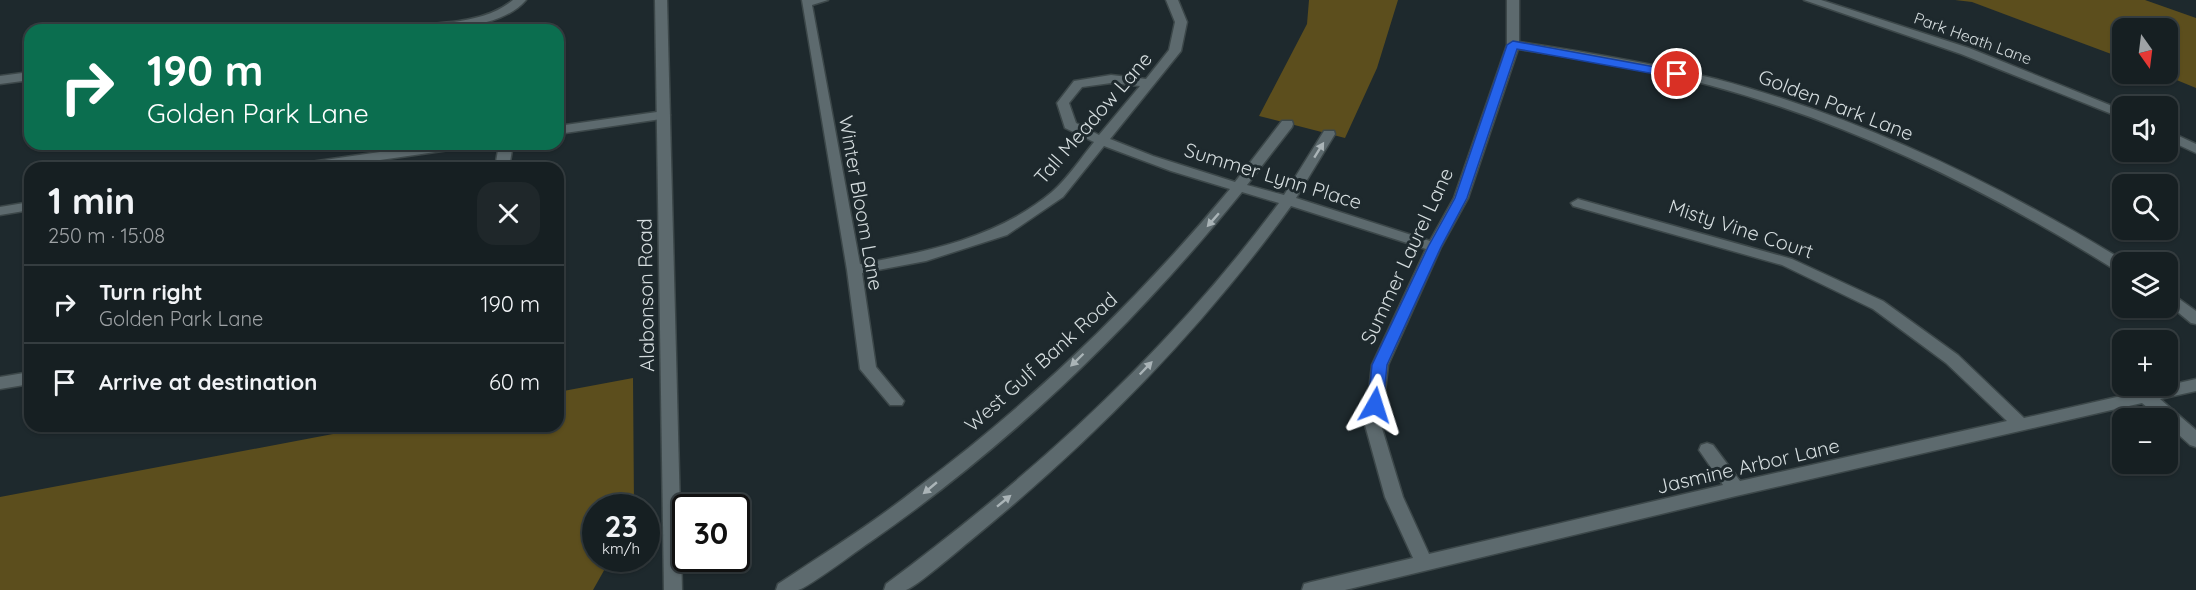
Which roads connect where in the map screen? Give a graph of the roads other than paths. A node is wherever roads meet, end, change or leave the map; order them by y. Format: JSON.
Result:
{"nodes":[{"id":1,"x":520,"y":0,"type":"edge"},
{"id":2,"x":661,"y":0,"type":"edge"},
{"id":3,"x":822,"y":0,"type":"edge"},
{"id":4,"x":1172,"y":0,"type":"edge"},
{"id":5,"x":1513,"y":0,"type":"edge"},
{"id":6,"x":1810,"y":0,"type":"edge"},
{"id":7,"x":439,"y":24,"type":"edge"},
{"id":8,"x":1513,"y":45,"type":"junction"},
{"id":9,"x":24,"y":77,"type":"edge"},
{"id":10,"x":0,"y":80,"type":"edge"},
{"id":11,"x":1151,"y":83,"type":"junction"},
{"id":12,"x":2112,"y":110,"type":"edge"},
{"id":13,"x":664,"y":115,"type":"junction"},
{"id":14,"x":1287,"y":124,"type":"dead end"},
{"id":15,"x":564,"y":129,"type":"edge"},
{"id":16,"x":1329,"y":134,"type":"dead end"},
{"id":17,"x":2178,"y":140,"type":"edge"},
{"id":18,"x":1100,"y":141,"type":"junction"},
{"id":19,"x":2196,"y":149,"type":"edge"},
{"id":20,"x":422,"y":150,"type":"edge"},
{"id":21,"x":339,"y":162,"type":"edge"},
{"id":22,"x":1240,"y":188,"type":"junction"},
{"id":23,"x":1288,"y":200,"type":"junction"},
{"id":24,"x":1578,"y":203,"type":"dead end"},
{"id":25,"x":24,"y":208,"type":"edge"},
{"id":26,"x":0,"y":211,"type":"edge"},
{"id":27,"x":1434,"y":247,"type":"junction"},
{"id":28,"x":2112,"y":261,"type":"edge"},
{"id":29,"x":854,"y":270,"type":"junction"},
{"id":30,"x":2178,"y":304,"type":"edge"},
{"id":31,"x":2196,"y":319,"type":"edge"},
{"id":32,"x":24,"y":379,"type":"edge"},
{"id":33,"x":0,"y":383,"type":"edge"},
{"id":34,"x":2196,"y":385,"type":"edge"},
{"id":35,"x":2147,"y":398,"type":"junction"},
{"id":36,"x":896,"y":402,"type":"dead end"},
{"id":37,"x":2022,"y":426,"type":"junction"},
{"id":38,"x":2196,"y":440,"type":"edge"},
{"id":39,"x":1707,"y":450,"type":"dead end"},
{"id":40,"x":1736,"y":489,"type":"junction"},
{"id":41,"x":1424,"y":563,"type":"junction"},
{"id":42,"x":673,"y":590,"type":"edge"},
{"id":43,"x":785,"y":590,"type":"edge"},
{"id":44,"x":893,"y":590,"type":"edge"},
{"id":45,"x":1311,"y":590,"type":"edge"}],
"edges":[{"from":1,"to":7,"type":"street"},
{"from":2,"to":13,"type":"street","name":"Alabonson Road"},
{"from":3,"to":29,"type":"street","name":"Winter Bloom Lane"},
{"from":4,"to":11,"type":"street","name":"Tall Meadow Lane"},
{"from":5,"to":8,"type":"street","name":"Summer Laurel Lane"},
{"from":6,"to":12,"type":"street","name":"Park Heath Lane"},
{"from":8,"to":27,"type":"street","name":"Summer Laurel Lane"},
{"from":8,"to":28,"type":"street","name":"Golden Park Lane"},
{"from":9,"to":10,"type":"street"},
{"from":11,"to":18,"type":"street","name":"Tall Meadow Lane"},
{"from":11,"to":18,"type":"street","name":"Summer Lynn Place"},
{"from":13,"to":15,"type":"street"},
{"from":13,"to":42,"type":"street","name":"Alabonson Road"},
{"from":14,"to":22,"type":"street","name":"West Gulf Bank Road"},
{"from":23,"to":16,"type":"street","one_way":true},
{"from":17,"to":19,"type":"street"},
{"from":18,"to":22,"type":"street","name":"Summer Lynn Place"},
{"from":18,"to":29,"type":"street","name":"Tall Meadow Lane"},
{"from":20,"to":21,"type":"street"},
{"from":22,"to":23,"type":"street","name":"Summer Lynn Place"},
{"from":22,"to":43,"type":"street","name":"West Gulf Bank Road","one_way":true},
{"from":23,"to":27,"type":"street","name":"Summer Lynn Place"},
{"from":44,"to":23,"type":"street","one_way":true},
{"from":24,"to":37,"type":"street","name":"Misty Vine Court"},
{"from":25,"to":26,"type":"street"},
{"from":27,"to":41,"type":"street","name":"Summer Laurel Lane"},
{"from":29,"to":36,"type":"street","name":"Winter Bloom Lane"},
{"from":30,"to":31,"type":"street"},
{"from":32,"to":33,"type":"street"},
{"from":34,"to":35,"type":"street","name":"Jasmine Arbor Lane"},
{"from":35,"to":37,"type":"street","name":"Jasmine Arbor Lane"},
{"from":35,"to":38,"type":"street"},
{"from":37,"to":40,"type":"street","name":"Jasmine Arbor Lane"},
{"from":39,"to":40,"type":"street"},
{"from":40,"to":41,"type":"street","name":"Jasmine Arbor Lane"},
{"from":41,"to":45,"type":"street","name":"Jasmine Arbor Lane"}]}
